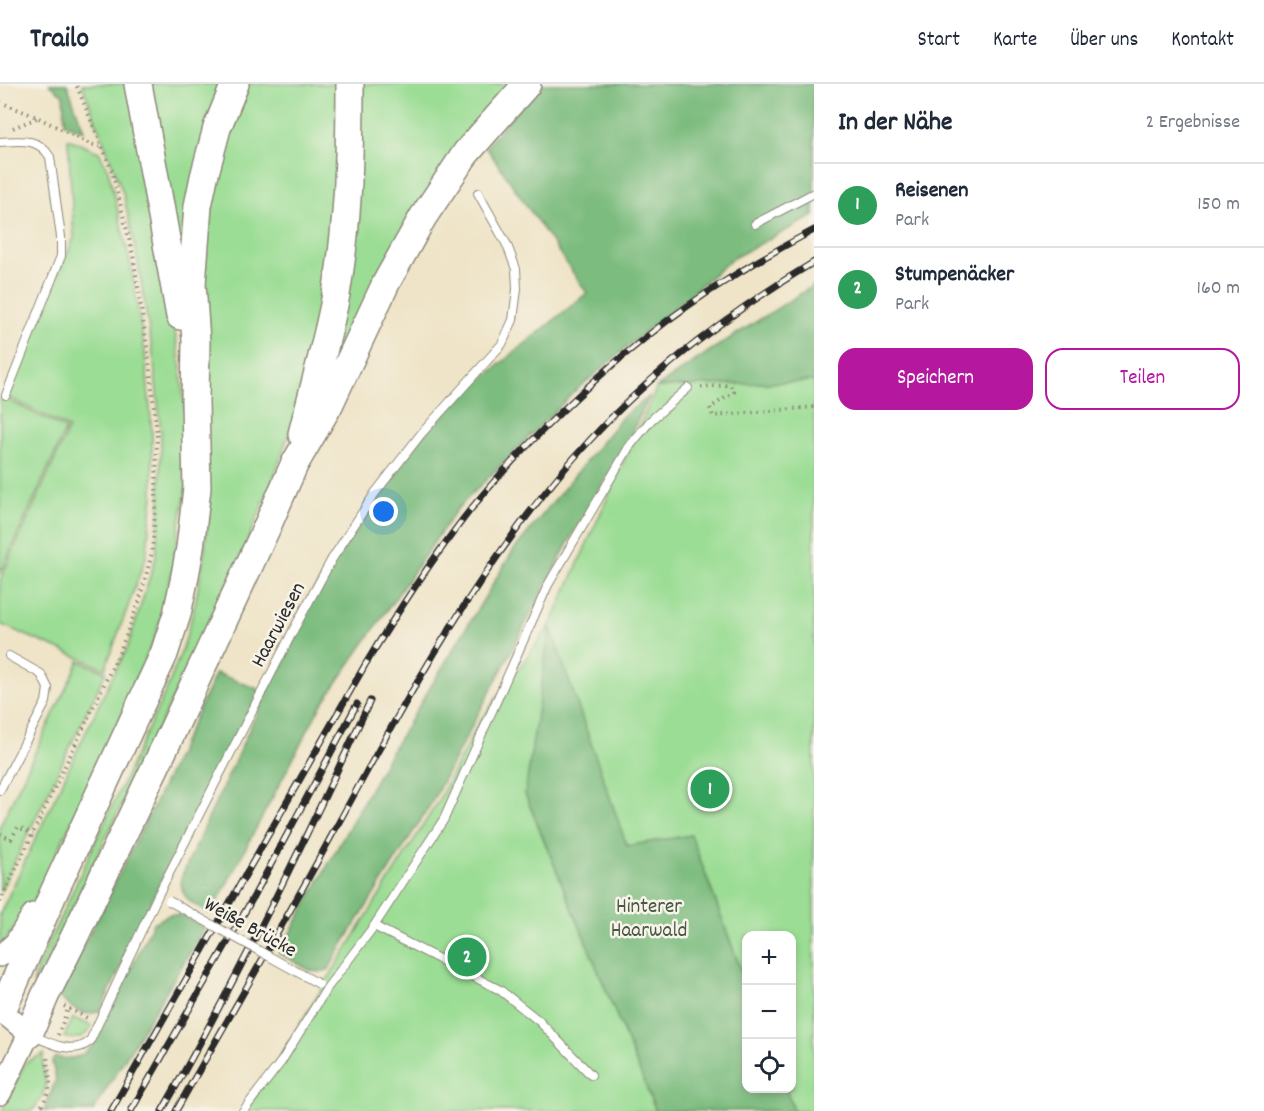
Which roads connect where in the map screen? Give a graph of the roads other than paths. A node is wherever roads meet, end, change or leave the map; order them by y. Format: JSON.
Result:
{"nodes":[{"id":1,"x":138,"y":84,"type":"edge"},
{"id":2,"x":235,"y":84,"type":"edge"},
{"id":3,"x":350,"y":84,"type":"edge"},
{"id":4,"x":528,"y":84,"type":"edge"},
{"id":5,"x":0,"y":142,"type":"edge"},
{"id":6,"x":478,"y":193,"type":"dead end"},
{"id":7,"x":814,"y":193,"type":"edge"},
{"id":8,"x":755,"y":224,"type":"dead end"},
{"id":9,"x":688,"y":388,"type":"road end"},
{"id":10,"x":6,"y":394,"type":"dead end"},
{"id":11,"x":195,"y":401,"type":"junction"},
{"id":12,"x":294,"y":465,"type":"junction"},
{"id":13,"x":9,"y":656,"type":"dead end"},
{"id":14,"x":0,"y":790,"type":"edge"},
{"id":15,"x":54,"y":892,"type":"junction"},
{"id":16,"x":158,"y":895,"type":"junction"},
{"id":17,"x":374,"y":926,"type":"junction"},
{"id":18,"x":0,"y":956,"type":"edge"},
{"id":19,"x":323,"y":986,"type":"junction"},
{"id":20,"x":0,"y":1017,"type":"edge"},
{"id":21,"x":29,"y":1034,"type":"junction"},
{"id":22,"x":591,"y":1075,"type":"dead end"},
{"id":23,"x":0,"y":1094,"type":"edge"},
{"id":24,"x":243,"y":1111,"type":"edge"}],
"edges":[{"from":1,"to":11,"type":"highway"},
{"from":2,"to":11,"type":"highway"},
{"from":3,"to":12,"type":"highway"},
{"from":4,"to":12,"type":"highway"},
{"from":5,"to":10,"type":"lane"},
{"from":6,"to":16,"type":"lane","name":"Haarwiesen"},
{"from":7,"to":8,"type":"lane"},
{"from":9,"to":17,"type":"lane"},
{"from":11,"to":15,"type":"highway"},
{"from":12,"to":21,"type":"highway"},
{"from":13,"to":14,"type":"lane"},
{"from":15,"to":18,"type":"street"},
{"from":15,"to":20,"type":"highway"},
{"from":16,"to":19,"type":"lane","name":"Weiße Brücke","bridge":true},
{"from":16,"to":21,"type":"lane","name":"Haarwiesen"},
{"from":17,"to":19,"type":"lane"},
{"from":17,"to":22,"type":"lane"},
{"from":19,"to":24,"type":"lane"},
{"from":20,"to":21,"type":"street"},
{"from":21,"to":23,"type":"street"}]}
